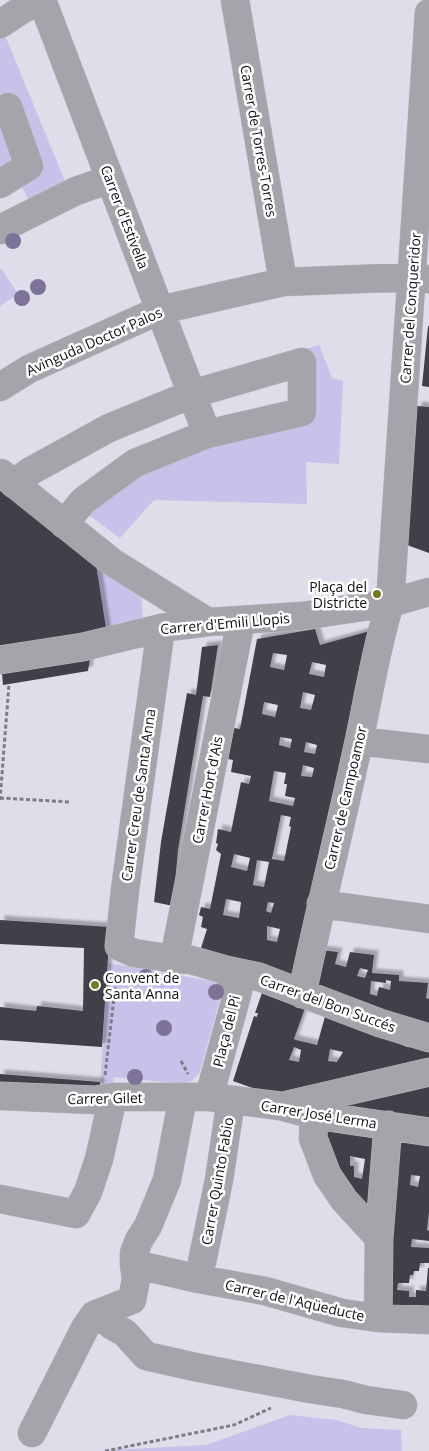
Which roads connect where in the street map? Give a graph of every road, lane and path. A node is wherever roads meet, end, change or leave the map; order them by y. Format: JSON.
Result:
{"nodes":[{"id":1,"x":42,"y":0,"type":"edge"},
{"id":2,"x":235,"y":0,"type":"edge"},
{"id":3,"x":429,"y":13,"type":"edge"},
{"id":4,"x":0,"y":24,"type":"edge"},
{"id":5,"x":0,"y":114,"type":"edge"},
{"id":6,"x":0,"y":184,"type":"edge"},
{"id":7,"x":112,"y":184,"type":"junction"},
{"id":8,"x":7,"y":232,"type":"edge"},
{"id":9,"x":420,"y":278,"type":"edge"},
{"id":10,"x":283,"y":282,"type":"junction"},
{"id":11,"x":160,"y":310,"type":"junction"},
{"id":12,"x":0,"y":387,"type":"edge"},
{"id":13,"x":192,"y":394,"type":"junction"},
{"id":14,"x":207,"y":434,"type":"junction"},
{"id":15,"x":7,"y":478,"type":"edge"},
{"id":16,"x":64,"y":524,"type":"junction"},
{"id":17,"x":427,"y":593,"type":"edge"},
{"id":18,"x":390,"y":603,"type":"junction"},
{"id":19,"x":241,"y":620,"type":"junction"},
{"id":20,"x":208,"y":622,"type":"junction"},
{"id":21,"x":161,"y":628,"type":"junction"},
{"id":22,"x":5,"y":672,"type":"edge"},
{"id":23,"x":359,"y":741,"type":"junction"},
{"id":24,"x":429,"y":749,"type":"edge"},
{"id":25,"x":0,"y":799,"type":"edge"},
{"id":26,"x":71,"y":802,"type":"dead end"},
{"id":27,"x":321,"y":904,"type":"junction"},
{"id":28,"x":429,"y":919,"type":"edge"},
{"id":29,"x":127,"y":949,"type":"junction"},
{"id":30,"x":174,"y":959,"type":"junction"},
{"id":31,"x":226,"y":970,"type":"junction"},
{"id":32,"x":302,"y":994,"type":"junction"},
{"id":33,"x":429,"y":1038,"type":"edge"},
{"id":34,"x":106,"y":1068,"type":"dead end"},
{"id":35,"x":429,"y":1072,"type":"edge"},
{"id":36,"x":0,"y":1096,"type":"edge"},
{"id":37,"x":113,"y":1098,"type":"junction"},
{"id":38,"x":208,"y":1098,"type":"junction"},
{"id":39,"x":280,"y":1106,"type":"junction"},
{"id":40,"x":314,"y":1115,"type":"junction"},
{"id":41,"x":388,"y":1125,"type":"junction"},
{"id":42,"x":429,"y":1132,"type":"edge"},
{"id":43,"x":0,"y":1198,"type":"edge"},
{"id":44,"x":379,"y":1238,"type":"junction"},
{"id":45,"x":202,"y":1262,"type":"dead end"},
{"id":46,"x":134,"y":1264,"type":"junction"},
{"id":47,"x":100,"y":1313,"type":"junction"},
{"id":48,"x":378,"y":1318,"type":"junction"},
{"id":49,"x":429,"y":1320,"type":"edge"},
{"id":50,"x":276,"y":1405,"type":"dead end"},
{"id":51,"x":402,"y":1405,"type":"dead end"},
{"id":52,"x":32,"y":1433,"type":"dead end"},
{"id":53,"x":105,"y":1451,"type":"edge"}],
"edges":[{"from":1,"to":4,"type":"street"},
{"from":1,"to":7,"type":"street","name":"Carrer d'Estivella"},
{"from":2,"to":10,"type":"street","name":"Carrer de Torres-Torres"},
{"from":3,"to":9,"type":"street","name":"Carrer del Conqueridor"},
{"from":5,"to":6,"type":"street"},
{"from":7,"to":8,"type":"street"},
{"from":7,"to":11,"type":"street","name":"Carrer d'Estivella"},
{"from":9,"to":10,"type":"street","name":"Avinguda Doctor Palos"},
{"from":9,"to":18,"type":"street","name":"Carrer del Conqueridor"},
{"from":10,"to":11,"type":"street","name":"Avinguda Doctor Palos"},
{"from":11,"to":12,"type":"street","name":"Avinguda Doctor Palos"},
{"from":11,"to":13,"type":"street","name":"Carrer d'Estivella"},
{"from":13,"to":14,"type":"street","name":"Carrer d'Estivella"},
{"from":13,"to":14,"type":"street"},
{"from":13,"to":15,"type":"street"},
{"from":14,"to":16,"type":"street"},
{"from":15,"to":16,"type":"street"},
{"from":16,"to":20,"type":"street"},
{"from":17,"to":18,"type":"street","name":"Carrer d'Emili Llopis"},
{"from":18,"to":19,"type":"street","name":"Carrer d'Emili Llopis"},
{"from":18,"to":23,"type":"street","name":"Carrer de Campoamor"},
{"from":19,"to":20,"type":"street","name":"Carrer d'Emili Llopis"},
{"from":19,"to":30,"type":"street","name":"Carrer Hort d'Ais"},
{"from":20,"to":21,"type":"street","name":"Carrer d'Emili Llopis"},
{"from":21,"to":22,"type":"street","name":"Carrer d'Emili Llopis"},
{"from":21,"to":29,"type":"street","name":"Carrer Creu de Santa Anna"},
{"from":22,"to":25,"type":"path"},
{"from":23,"to":24,"type":"street"},
{"from":23,"to":27,"type":"street","name":"Carrer de Campoamor"},
{"from":25,"to":26,"type":"path"},
{"from":27,"to":28,"type":"street"},
{"from":27,"to":32,"type":"street","name":"Carrer de Campoamor"},
{"from":29,"to":30,"type":"street"},
{"from":29,"to":34,"type":"path"},
{"from":30,"to":31,"type":"street"},
{"from":31,"to":32,"type":"street","name":"Carrer del Bon Succés"},
{"from":31,"to":38,"type":"street","name":"Plaça del Pi"},
{"from":32,"to":33,"type":"street","name":"Carrer del Bon Succés"},
{"from":35,"to":39,"type":"street"},
{"from":36,"to":37,"type":"street","name":"Carrer Gilet"},
{"from":37,"to":38,"type":"street","name":"Carrer Gilet"},
{"from":37,"to":43,"type":"street"},
{"from":38,"to":39,"type":"street","name":"Carrer José Lerma"},
{"from":38,"to":45,"type":"street","name":"Carrer Quinto Fabio"},
{"from":38,"to":46,"type":"street"},
{"from":39,"to":40,"type":"street","name":"Carrer José Lerma"},
{"from":40,"to":41,"type":"street","name":"Carrer José Lerma"},
{"from":40,"to":44,"type":"street"},
{"from":41,"to":42,"type":"street","name":"Carrer José Lerma"},
{"from":41,"to":44,"type":"street"},
{"from":44,"to":48,"type":"street"},
{"from":46,"to":47,"type":"street"},
{"from":46,"to":48,"type":"street","name":"Carrer de l'Aqüeducte"},
{"from":47,"to":51,"type":"street"},
{"from":47,"to":52,"type":"street"},
{"from":48,"to":49,"type":"street","name":"Carrer de l'Aqüeducte"},
{"from":50,"to":53,"type":"path"}]}
